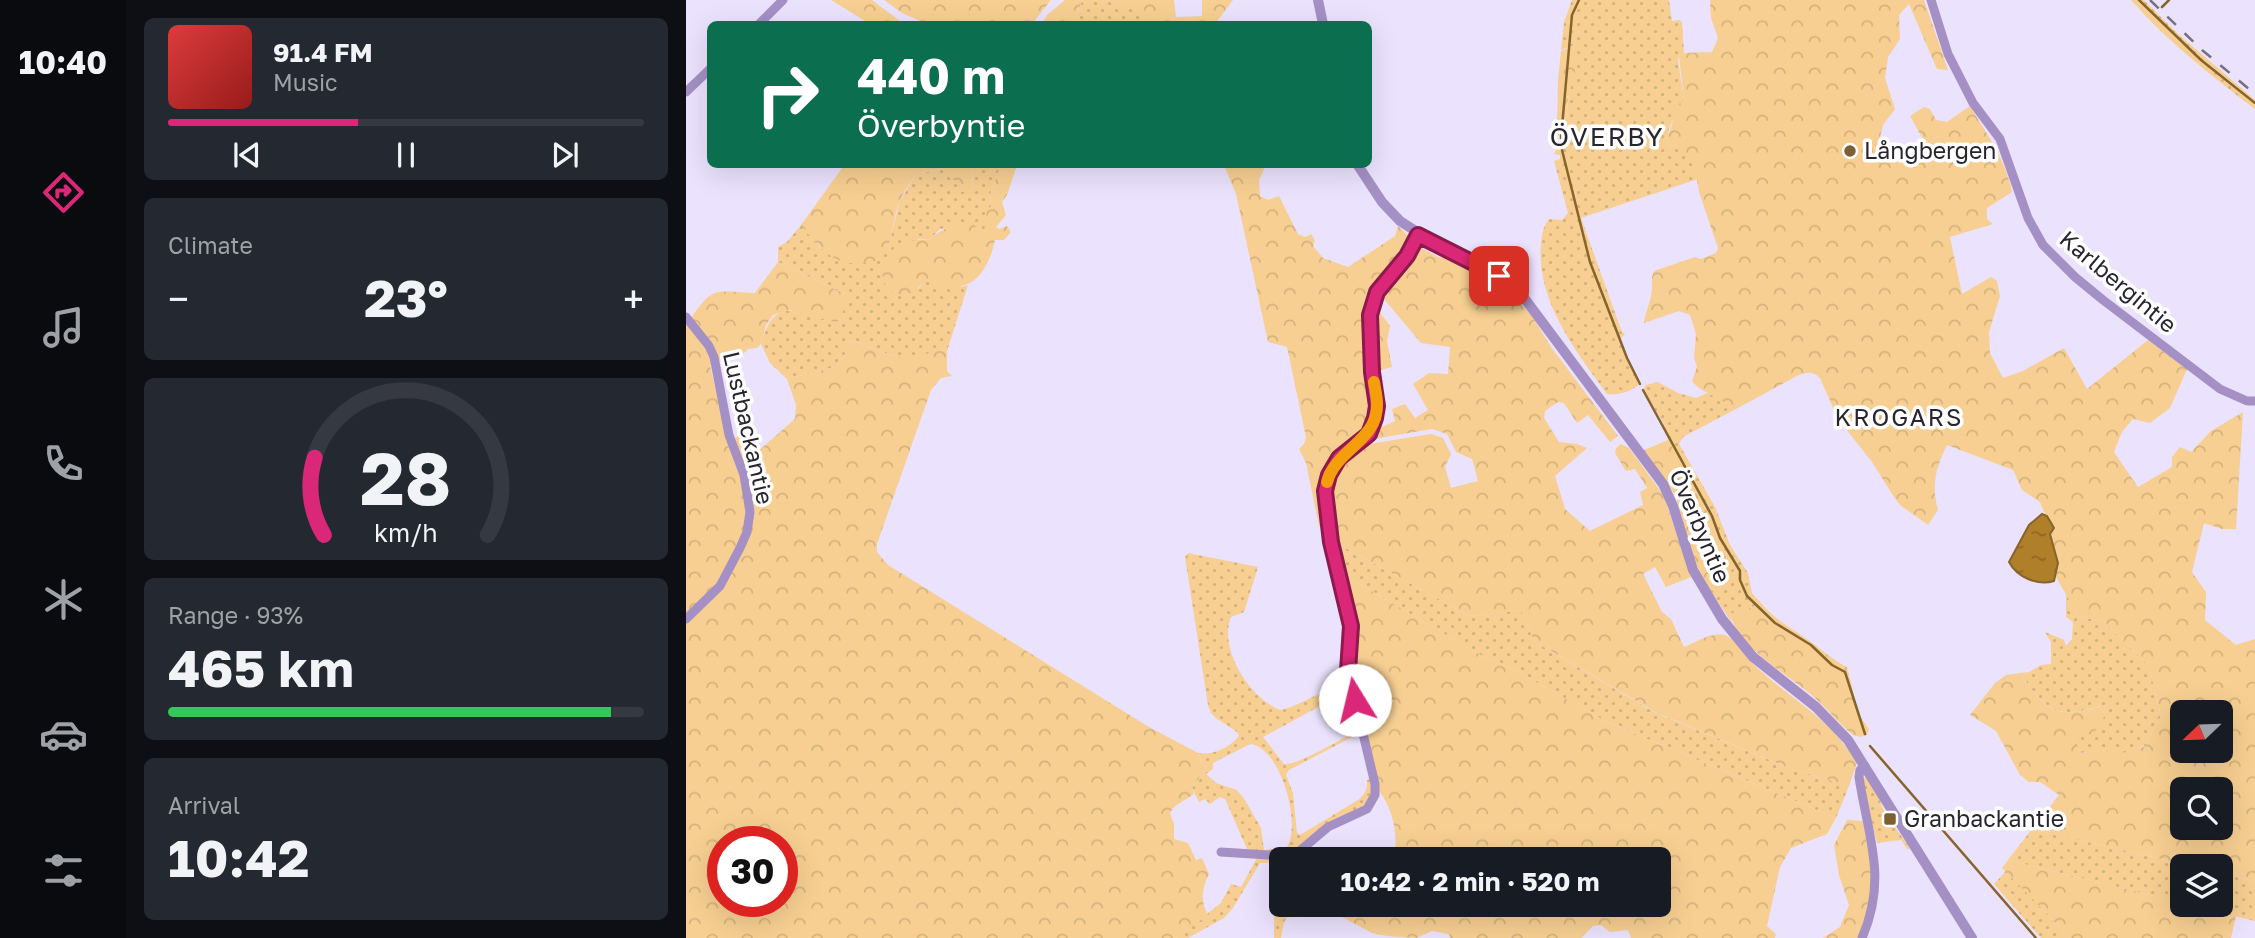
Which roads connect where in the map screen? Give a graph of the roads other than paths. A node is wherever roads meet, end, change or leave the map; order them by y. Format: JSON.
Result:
{"nodes":[{"id":1,"x":783,"y":0,"type":"edge"},
{"id":2,"x":1318,"y":0,"type":"edge"},
{"id":3,"x":1931,"y":0,"type":"edge"},
{"id":4,"x":762,"y":21,"type":"edge"},
{"id":5,"x":1323,"y":21,"type":"edge"},
{"id":6,"x":707,"y":72,"type":"edge"},
{"id":7,"x":686,"y":92,"type":"edge"},
{"id":8,"x":1360,"y":168,"type":"edge"},
{"id":9,"x":1418,"y":235,"type":"junction"},
{"id":10,"x":686,"y":317,"type":"edge"},
{"id":11,"x":2255,"y":401,"type":"edge"},
{"id":12,"x":686,"y":620,"type":"edge"},
{"id":13,"x":1865,"y":766,"type":"junction"},
{"id":14,"x":1221,"y":852,"type":"dead end"},
{"id":15,"x":1862,"y":938,"type":"edge"},
{"id":16,"x":1972,"y":938,"type":"edge"}],
"edges":[{"from":1,"to":4,"type":"street"},
{"from":2,"to":5,"type":"street"},
{"from":3,"to":11,"type":"street","name":"Karlbergintie"},
{"from":6,"to":7,"type":"street"},
{"from":8,"to":9,"type":"street","name":"Överbyntie"},
{"from":9,"to":13,"type":"street","name":"Överbyntie"},
{"from":9,"to":14,"type":"street"},
{"from":10,"to":12,"type":"street","name":"Lustbackantie"},
{"from":13,"to":15,"type":"street"},
{"from":13,"to":16,"type":"street","name":"Överbyntie"}]}
